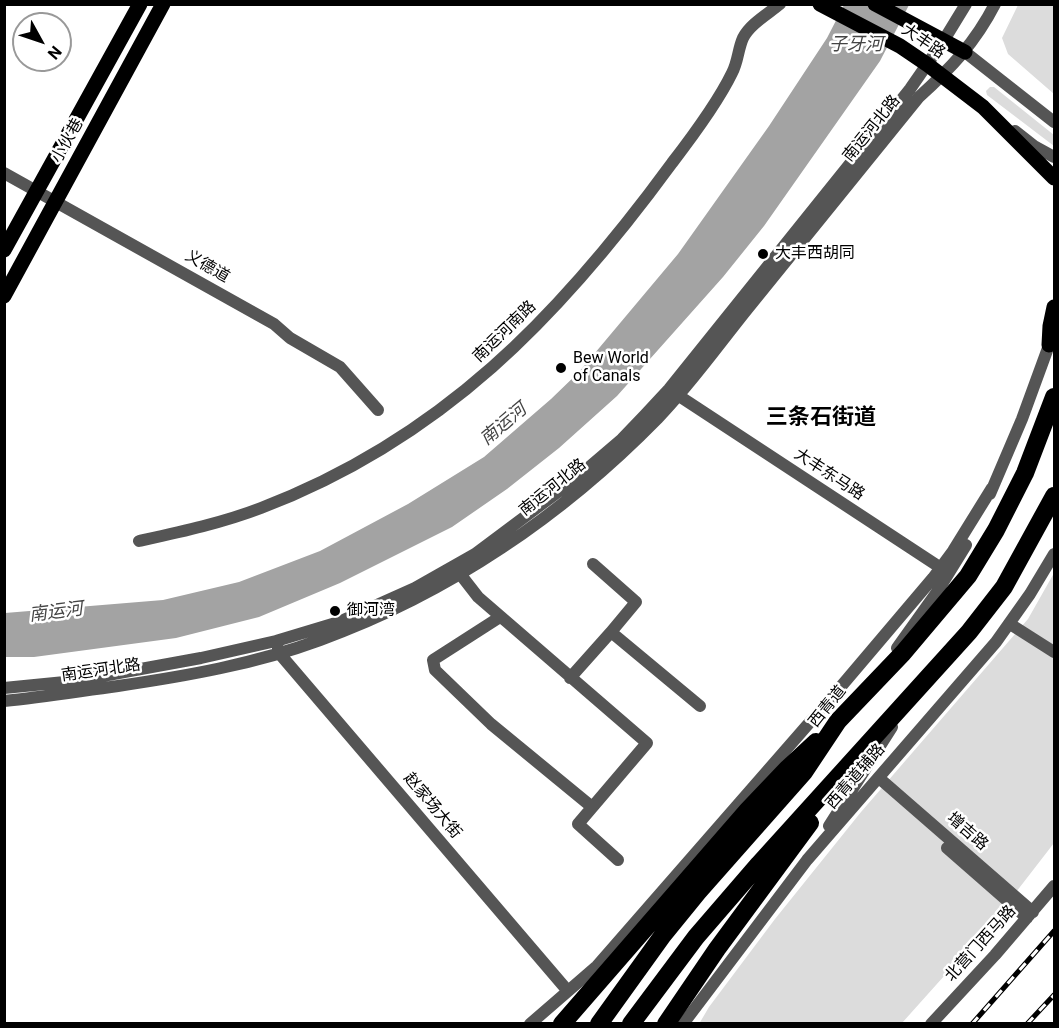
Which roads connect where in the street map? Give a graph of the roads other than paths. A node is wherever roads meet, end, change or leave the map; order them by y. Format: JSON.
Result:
{"nodes":[{"id":1,"x":140,"y":4,"type":"edge"},
{"id":2,"x":163,"y":4,"type":"edge"},
{"id":3,"x":780,"y":4,"type":"edge"},
{"id":4,"x":874,"y":4,"type":"edge"},
{"id":5,"x":966,"y":4,"type":"edge"},
{"id":6,"x":994,"y":4,"type":"edge"},
{"id":7,"x":826,"y":7,"type":"edge"},
{"id":8,"x":944,"y":40,"type":"junction"},
{"id":9,"x":965,"y":52,"type":"junction"},
{"id":10,"x":928,"y":65,"type":"junction"},
{"id":11,"x":942,"y":76,"type":"junction"},
{"id":12,"x":983,"y":107,"type":"junction"},
{"id":13,"x":1054,"y":122,"type":"edge"},
{"id":14,"x":1054,"y":157,"type":"edge"},
{"id":15,"x":4,"y":173,"type":"edge"},
{"id":16,"x":1054,"y":178,"type":"edge"},
{"id":17,"x":37,"y":191,"type":"junction"},
{"id":18,"x":56,"y":200,"type":"junction"},
{"id":19,"x":4,"y":250,"type":"edge"},
{"id":20,"x":4,"y":296,"type":"edge"},
{"id":21,"x":1054,"y":307,"type":"edge"},
{"id":22,"x":1052,"y":339,"type":"edge"},
{"id":23,"x":673,"y":392,"type":"junction"},
{"id":24,"x":1054,"y":397,"type":"edge"},
{"id":25,"x":378,"y":410,"type":"dead end"},
{"id":26,"x":992,"y":488,"type":"junction"},
{"id":27,"x":1054,"y":496,"type":"edge"},
{"id":28,"x":139,"y":541,"type":"dead end"},
{"id":29,"x":1054,"y":554,"type":"edge"},
{"id":30,"x":593,"y":564,"type":"dead end"},
{"id":31,"x":941,"y":568,"type":"junction"},
{"id":32,"x":458,"y":571,"type":"junction"},
{"id":33,"x":500,"y":617,"type":"junction"},
{"id":34,"x":1010,"y":624,"type":"junction"},
{"id":35,"x":611,"y":632,"type":"junction"},
{"id":36,"x":277,"y":647,"type":"junction"},
{"id":37,"x":1054,"y":652,"type":"edge"},
{"id":38,"x":570,"y":678,"type":"junction"},
{"id":39,"x":871,"y":686,"type":"junction"},
{"id":40,"x":4,"y":688,"type":"edge"},
{"id":41,"x":912,"y":695,"type":"junction"},
{"id":42,"x":4,"y":701,"type":"edge"},
{"id":43,"x":700,"y":706,"type":"dead end"},
{"id":44,"x":838,"y":721,"type":"junction"},
{"id":45,"x":860,"y":753,"type":"junction"},
{"id":46,"x":876,"y":781,"type":"junction"},
{"id":47,"x":592,"y":807,"type":"junction"},
{"id":48,"x":618,"y":860,"type":"dead end"},
{"id":49,"x":807,"y":860,"type":"junction"},
{"id":50,"x":1054,"y":886,"type":"edge"},
{"id":51,"x":1030,"y":915,"type":"junction"},
{"id":52,"x":591,"y":988,"type":"junction"},
{"id":53,"x":567,"y":990,"type":"junction"},
{"id":54,"x":530,"y":1023,"type":"edge"},
{"id":55,"x":550,"y":1023,"type":"edge"},
{"id":56,"x":562,"y":1023,"type":"edge"},
{"id":57,"x":599,"y":1023,"type":"edge"},
{"id":58,"x":631,"y":1023,"type":"edge"},
{"id":59,"x":666,"y":1023,"type":"edge"},
{"id":60,"x":683,"y":1023,"type":"edge"},
{"id":61,"x":931,"y":1023,"type":"edge"}],
"edges":[{"from":1,"to":17,"type":"main road","name":"小伙巷"},
{"from":2,"to":18,"type":"main road","name":"小伙巷"},
{"from":3,"to":28,"type":"street","name":"南运河南路"},
{"from":4,"to":8,"type":"main road","name":"大丰路"},
{"from":5,"to":8,"type":"street","name":"南运河北路"},
{"from":6,"to":9,"type":"street","name":"南运河北路"},
{"from":7,"to":10,"type":"main road","name":"大丰路"},
{"from":8,"to":9,"type":"main road","name":"大丰路"},
{"from":8,"to":10,"type":"street","name":"南运河北路"},
{"from":9,"to":11,"type":"street","name":"南运河北路"},
{"from":9,"to":13,"type":"street"},
{"from":10,"to":11,"type":"main road","name":"大丰路"},
{"from":10,"to":23,"type":"street","name":"南运河北路"},
{"from":11,"to":12,"type":"main road"},
{"from":11,"to":23,"type":"street","name":"南运河北路"},
{"from":12,"to":14,"type":"street"},
{"from":12,"to":16,"type":"main road"},
{"from":15,"to":17,"type":"street","name":"义德道"},
{"from":17,"to":18,"type":"street","name":"义德道"},
{"from":17,"to":19,"type":"main road","name":"小伙巷"},
{"from":18,"to":20,"type":"main road","name":"小伙巷"},
{"from":18,"to":25,"type":"street","name":"义德道"},
{"from":21,"to":22,"type":"main road"},
{"from":22,"to":26,"type":"street"},
{"from":23,"to":31,"type":"street","name":"大丰东马路"},
{"from":23,"to":32,"type":"street","name":"南运河北路"},
{"from":24,"to":39,"type":"highway","name":"西青道"},
{"from":26,"to":31,"type":"street"},
{"from":26,"to":39,"type":"street"},
{"from":27,"to":41,"type":"highway"},
{"from":29,"to":34,"type":"street","name":"西青道辅路"},
{"from":30,"to":35,"type":"street"},
{"from":31,"to":53,"type":"street"},
{"from":32,"to":33,"type":"street"},
{"from":32,"to":36,"type":"street","name":"南运河北路"},
{"from":33,"to":38,"type":"street"},
{"from":33,"to":47,"type":"street"},
{"from":34,"to":37,"type":"street"},
{"from":34,"to":46,"type":"street","name":"西青道辅路"},
{"from":35,"to":38,"type":"street"},
{"from":35,"to":43,"type":"street"},
{"from":36,"to":40,"type":"street","name":"南运河北路"},
{"from":36,"to":42,"type":"street","name":"南运河北路"},
{"from":36,"to":53,"type":"street","name":"赵家场大街"},
{"from":38,"to":47,"type":"street"},
{"from":39,"to":44,"type":"highway","name":"西青道"},
{"from":41,"to":45,"type":"highway"},
{"from":41,"to":49,"type":"street"},
{"from":44,"to":52,"type":"highway"},
{"from":44,"to":57,"type":"highway","name":"西青道"},
{"from":45,"to":58,"type":"highway"},
{"from":45,"to":59,"type":"highway"},
{"from":46,"to":49,"type":"street","name":"西青道辅路"},
{"from":46,"to":51,"type":"street","name":"增吉路"},
{"from":47,"to":48,"type":"street"},
{"from":49,"to":60,"type":"street","name":"西青道辅路"},
{"from":50,"to":51,"type":"street","name":"北营门西马路"},
{"from":51,"to":61,"type":"street","name":"北营门西马路"},
{"from":52,"to":55,"type":"highway"},
{"from":52,"to":56,"type":"highway"},
{"from":53,"to":54,"type":"street"}]}
